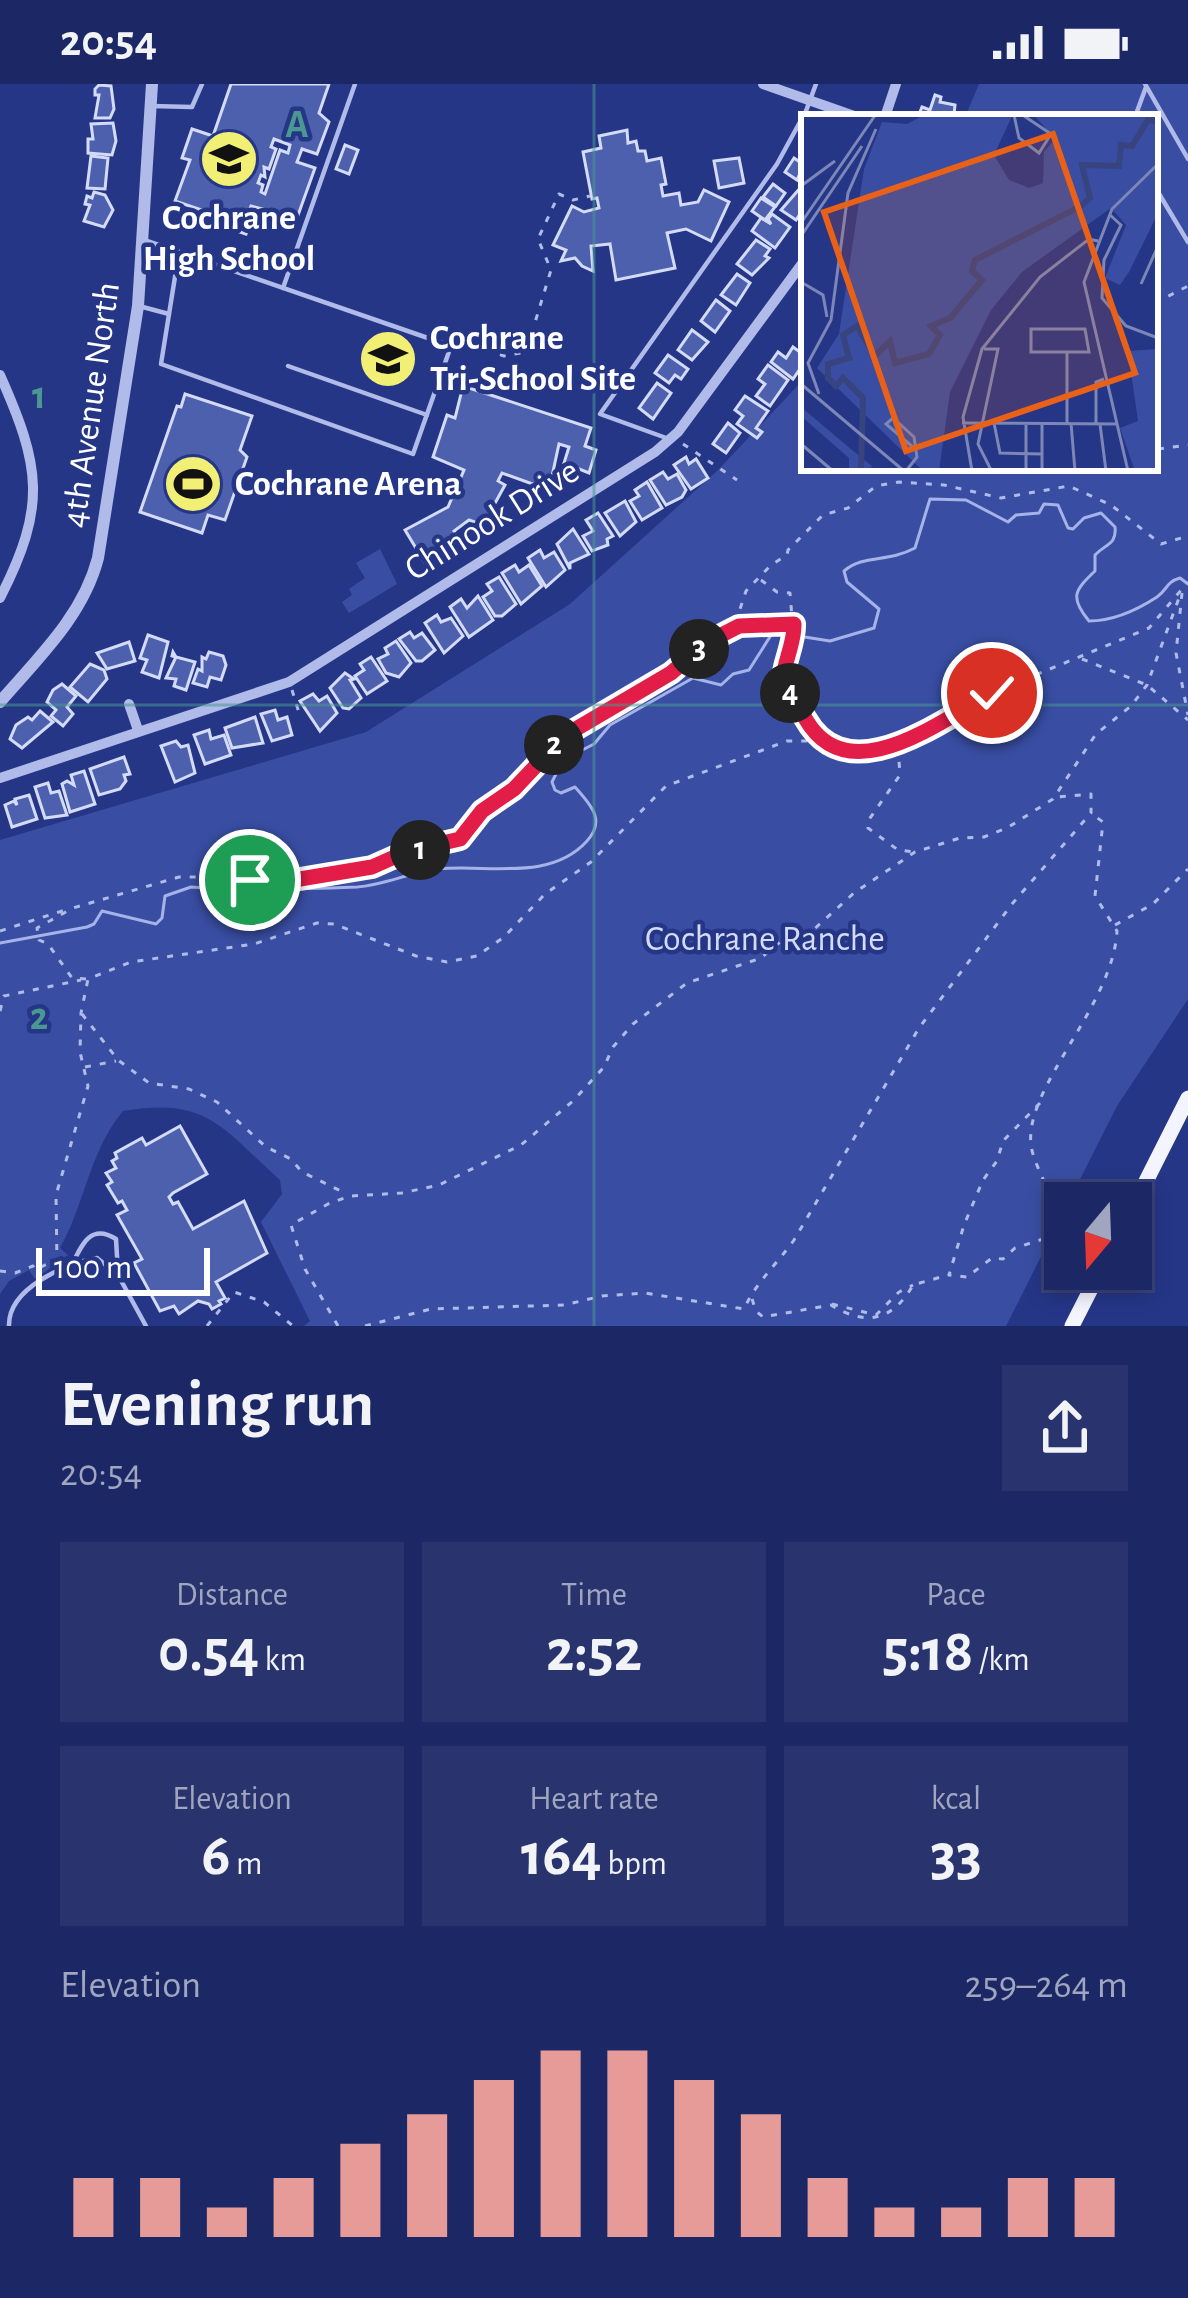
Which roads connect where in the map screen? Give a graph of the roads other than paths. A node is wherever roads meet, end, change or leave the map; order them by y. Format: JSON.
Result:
{"nodes":[{"id":1,"x":152,"y":84,"type":"edge"},
{"id":2,"x":202,"y":84,"type":"edge"},
{"id":3,"x":355,"y":84,"type":"edge"},
{"id":4,"x":763,"y":84,"type":"edge"},
{"id":5,"x":816,"y":84,"type":"edge"},
{"id":6,"x":896,"y":84,"type":"edge"},
{"id":7,"x":1145,"y":86,"type":"edge"},
{"id":8,"x":810,"y":101,"type":"junction"},
{"id":9,"x":150,"y":106,"type":"junction"},
{"id":10,"x":803,"y":114,"type":"edge"},
{"id":11,"x":848,"y":114,"type":"edge"},
{"id":12,"x":886,"y":114,"type":"edge"},
{"id":13,"x":801,"y":118,"type":"edge"},
{"id":14,"x":1188,"y":159,"type":"edge"},
{"id":15,"x":1158,"y":192,"type":"edge"},
{"id":16,"x":143,"y":240,"type":"junction"},
{"id":17,"x":1188,"y":242,"type":"edge"},
{"id":18,"x":179,"y":252,"type":"junction"},
{"id":19,"x":801,"y":265,"type":"edge"},
{"id":20,"x":283,"y":289,"type":"junction"},
{"id":21,"x":138,"y":306,"type":"junction"},
{"id":22,"x":169,"y":314,"type":"junction"},
{"id":23,"x":288,"y":366,"type":"dead end"},
{"id":24,"x":0,"y":374,"type":"edge"},
{"id":25,"x":427,"y":415,"type":"junction"},
{"id":26,"x":676,"y":441,"type":"junction"},
{"id":27,"x":0,"y":598,"type":"edge"},
{"id":28,"x":0,"y":702,"type":"edge"},
{"id":29,"x":129,"y":704,"type":"dead end"},
{"id":30,"x":138,"y":730,"type":"junction"},
{"id":31,"x":0,"y":778,"type":"edge"},
{"id":32,"x":1188,"y":1098,"type":"edge"},
{"id":33,"x":1145,"y":1182,"type":"edge"},
{"id":34,"x":70,"y":1269,"type":"junction"},
{"id":35,"x":118,"y":1276,"type":"junction"},
{"id":36,"x":1090,"y":1290,"type":"edge"},
{"id":37,"x":10,"y":1326,"type":"edge"},
{"id":38,"x":146,"y":1326,"type":"edge"},
{"id":39,"x":1072,"y":1326,"type":"edge"}],
"edges":[{"from":1,"to":9,"type":"street","name":"4th Avenue North"},
{"from":2,"to":9,"type":"lane"},
{"from":3,"to":20,"type":"lane"},
{"from":4,"to":8,"type":"street"},
{"from":5,"to":8,"type":"lane"},
{"from":6,"to":12,"type":"street"},
{"from":7,"to":14,"type":"lane"},
{"from":8,"to":10,"type":"lane"},
{"from":8,"to":11,"type":"street"},
{"from":9,"to":16,"type":"street","name":"4th Avenue North"},
{"from":13,"to":26,"type":"lane"},
{"from":15,"to":17,"type":"lane"},
{"from":16,"to":18,"type":"lane"},
{"from":16,"to":21,"type":"street","name":"4th Avenue North"},
{"from":18,"to":20,"type":"lane"},
{"from":18,"to":22,"type":"lane"},
{"from":19,"to":26,"type":"street","name":"Chinook Drive"},
{"from":20,"to":25,"type":"lane"},
{"from":21,"to":22,"type":"lane"},
{"from":21,"to":28,"type":"street","name":"4th Avenue North"},
{"from":22,"to":25,"type":"lane"},
{"from":23,"to":25,"type":"lane"},
{"from":24,"to":27,"type":"street"},
{"from":26,"to":30,"type":"street","name":"Chinook Drive"},
{"from":29,"to":30,"type":"street"},
{"from":30,"to":31,"type":"street","name":"Chinook Drive"},
{"from":32,"to":33,"type":"main road"},
{"from":34,"to":35,"type":"lane"},
{"from":34,"to":35,"type":"lane"},
{"from":34,"to":37,"type":"lane"},
{"from":35,"to":38,"type":"lane"},
{"from":36,"to":39,"type":"main road"}]}
